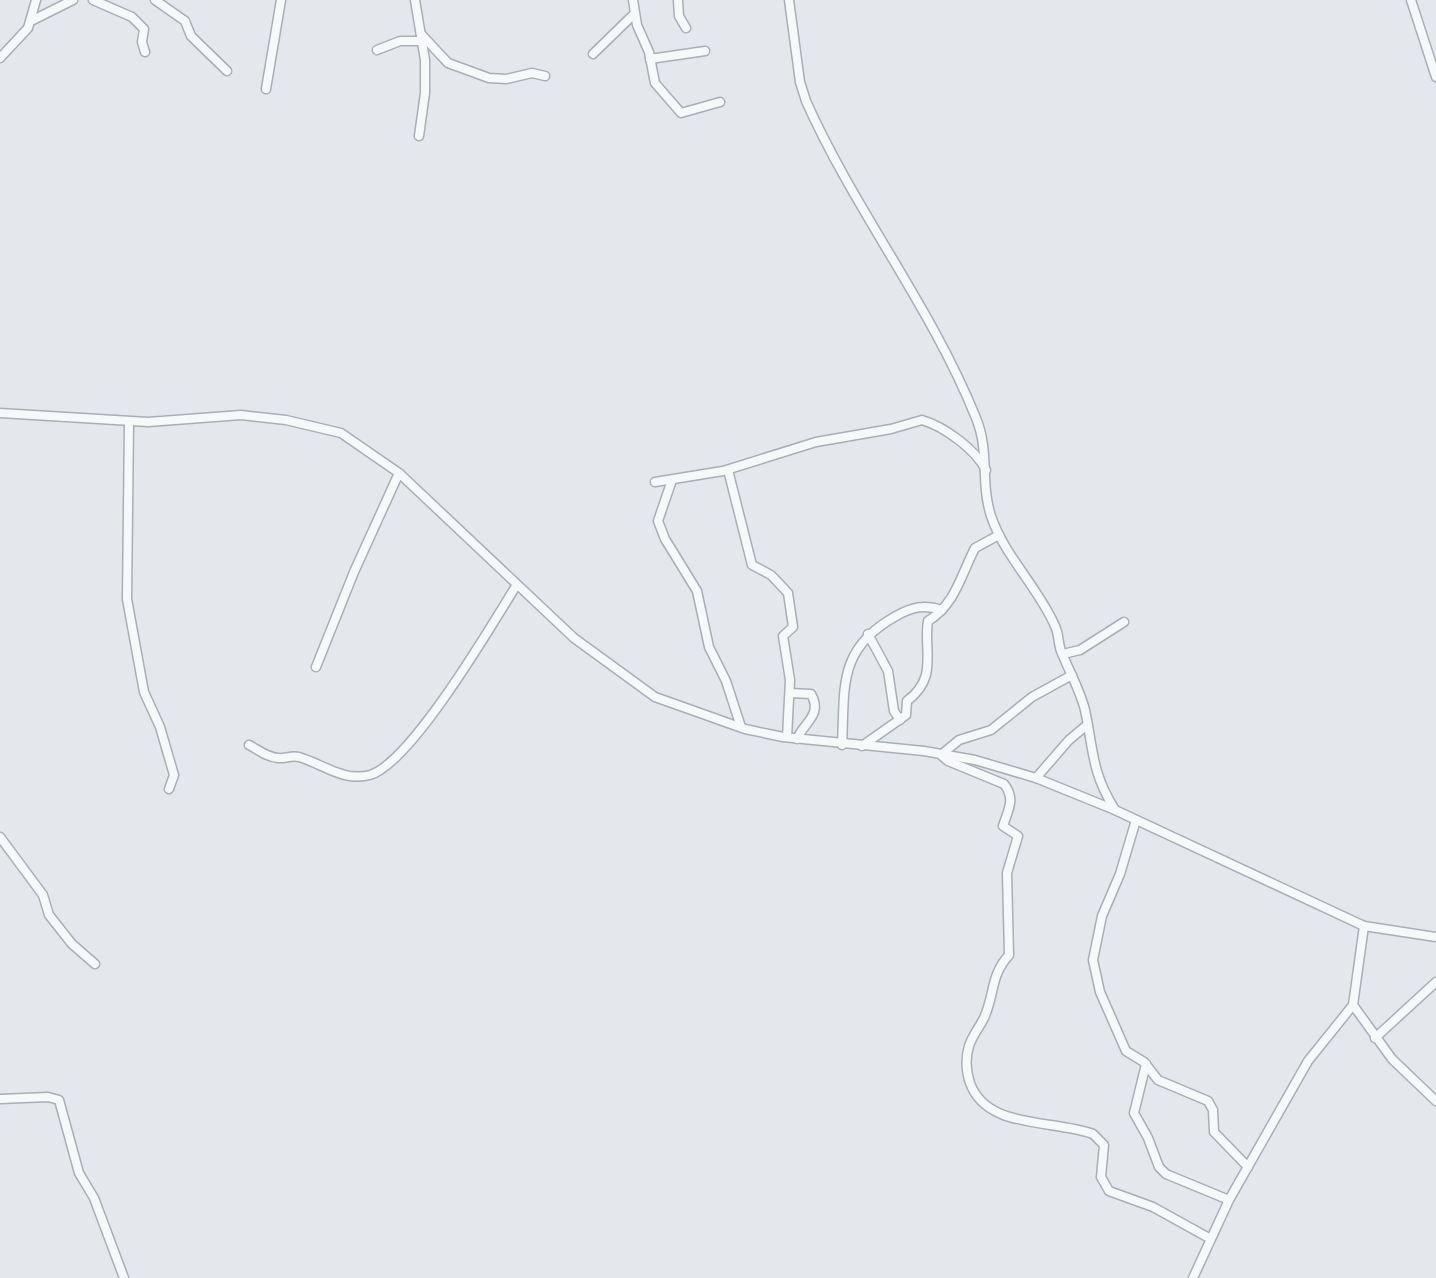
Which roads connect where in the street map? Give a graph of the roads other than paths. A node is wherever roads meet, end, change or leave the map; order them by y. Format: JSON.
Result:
{"nodes":[{"id":1,"x":36,"y":0,"type":"edge"},
{"id":2,"x":73,"y":0,"type":"edge"},
{"id":3,"x":93,"y":0,"type":"edge"},
{"id":4,"x":155,"y":0,"type":"edge"},
{"id":5,"x":281,"y":0,"type":"edge"},
{"id":6,"x":415,"y":0,"type":"edge"},
{"id":7,"x":678,"y":0,"type":"edge"},
{"id":8,"x":789,"y":0,"type":"edge"},
{"id":9,"x":1411,"y":0,"type":"edge"},
{"id":10,"x":633,"y":8,"type":"edge"},
{"id":11,"x":31,"y":20,"type":"junction"},
{"id":12,"x":686,"y":28,"type":"dead end"},
{"id":13,"x":422,"y":38,"type":"junction"},
{"id":14,"x":377,"y":50,"type":"dead end"},
{"id":15,"x":705,"y":51,"type":"dead end"},
{"id":16,"x":145,"y":52,"type":"dead end"},
{"id":17,"x":593,"y":54,"type":"dead end"},
{"id":18,"x":0,"y":58,"type":"edge"},
{"id":19,"x":650,"y":59,"type":"junction"},
{"id":20,"x":227,"y":71,"type":"dead end"},
{"id":21,"x":545,"y":76,"type":"dead end"},
{"id":22,"x":1436,"y":77,"type":"edge"},
{"id":23,"x":266,"y":89,"type":"dead end"},
{"id":24,"x":720,"y":102,"type":"dead end"},
{"id":25,"x":419,"y":136,"type":"dead end"},
{"id":26,"x":0,"y":413,"type":"edge"},
{"id":27,"x":129,"y":422,"type":"junction"},
{"id":28,"x":728,"y":470,"type":"junction"},
{"id":29,"x":986,"y":470,"type":"junction"},
{"id":30,"x":399,"y":473,"type":"junction"},
{"id":31,"x":672,"y":480,"type":"junction"},
{"id":32,"x":656,"y":482,"type":"dead end"},
{"id":33,"x":999,"y":536,"type":"junction"},
{"id":34,"x":516,"y":586,"type":"junction"},
{"id":35,"x":942,"y":610,"type":"junction"},
{"id":36,"x":1124,"y":622,"type":"dead end"},
{"id":37,"x":868,"y":634,"type":"junction"},
{"id":38,"x":1063,"y":654,"type":"junction"},
{"id":39,"x":316,"y":667,"type":"dead end"},
{"id":40,"x":1072,"y":675,"type":"junction"},
{"id":41,"x":790,"y":693,"type":"junction"},
{"id":42,"x":900,"y":720,"type":"junction"},
{"id":43,"x":1087,"y":725,"type":"junction"},
{"id":44,"x":741,"y":727,"type":"junction"},
{"id":45,"x":787,"y":737,"type":"junction"},
{"id":46,"x":797,"y":739,"type":"junction"},
{"id":47,"x":249,"y":745,"type":"dead end"},
{"id":48,"x":842,"y":745,"type":"junction"},
{"id":49,"x":862,"y":746,"type":"junction"},
{"id":50,"x":941,"y":755,"type":"junction"},
{"id":51,"x":1036,"y":778,"type":"junction"},
{"id":52,"x":169,"y":789,"type":"dead end"},
{"id":53,"x":1115,"y":810,"type":"junction"},
{"id":54,"x":1136,"y":820,"type":"junction"},
{"id":55,"x":0,"y":837,"type":"edge"},
{"id":56,"x":1364,"y":926,"type":"junction"},
{"id":57,"x":1436,"y":937,"type":"edge"},
{"id":58,"x":94,"y":964,"type":"dead end"},
{"id":59,"x":1436,"y":982,"type":"edge"},
{"id":60,"x":1353,"y":1005,"type":"junction"},
{"id":61,"x":1375,"y":1038,"type":"junction"},
{"id":62,"x":1146,"y":1065,"type":"junction"},
{"id":63,"x":0,"y":1099,"type":"edge"},
{"id":64,"x":1436,"y":1101,"type":"edge"},
{"id":65,"x":1248,"y":1167,"type":"junction"},
{"id":66,"x":1229,"y":1200,"type":"junction"},
{"id":67,"x":1209,"y":1238,"type":"junction"},
{"id":68,"x":124,"y":1278,"type":"edge"},
{"id":69,"x":1193,"y":1278,"type":"edge"}],
"edges":[{"from":1,"to":11,"type":"street"},
{"from":2,"to":11,"type":"street"},
{"from":3,"to":16,"type":"street"},
{"from":4,"to":20,"type":"street"},
{"from":5,"to":23,"type":"street"},
{"from":6,"to":13,"type":"street"},
{"from":7,"to":12,"type":"street"},
{"from":8,"to":29,"type":"street"},
{"from":9,"to":22,"type":"street"},
{"from":10,"to":17,"type":"street"},
{"from":10,"to":19,"type":"street"},
{"from":11,"to":18,"type":"street"},
{"from":13,"to":14,"type":"street"},
{"from":13,"to":21,"type":"street"},
{"from":13,"to":25,"type":"street"},
{"from":15,"to":19,"type":"street"},
{"from":19,"to":24,"type":"street"},
{"from":26,"to":27,"type":"street"},
{"from":27,"to":30,"type":"street"},
{"from":27,"to":52,"type":"street"},
{"from":28,"to":29,"type":"street"},
{"from":28,"to":31,"type":"street"},
{"from":28,"to":41,"type":"street"},
{"from":29,"to":33,"type":"street"},
{"from":30,"to":34,"type":"street"},
{"from":30,"to":39,"type":"street"},
{"from":31,"to":32,"type":"street"},
{"from":31,"to":44,"type":"street"},
{"from":33,"to":35,"type":"street"},
{"from":33,"to":38,"type":"street"},
{"from":34,"to":44,"type":"street"},
{"from":34,"to":47,"type":"street"},
{"from":35,"to":37,"type":"street"},
{"from":35,"to":42,"type":"street"},
{"from":36,"to":38,"type":"street"},
{"from":37,"to":42,"type":"street"},
{"from":37,"to":48,"type":"street"},
{"from":38,"to":40,"type":"street"},
{"from":40,"to":43,"type":"street"},
{"from":40,"to":50,"type":"street"},
{"from":41,"to":45,"type":"street"},
{"from":41,"to":46,"type":"street"},
{"from":42,"to":49,"type":"street"},
{"from":43,"to":51,"type":"street"},
{"from":43,"to":53,"type":"street"},
{"from":44,"to":45,"type":"street"},
{"from":45,"to":46,"type":"street"},
{"from":46,"to":48,"type":"street"},
{"from":48,"to":49,"type":"street"},
{"from":49,"to":50,"type":"street"},
{"from":50,"to":51,"type":"street"},
{"from":50,"to":67,"type":"street"},
{"from":51,"to":53,"type":"street"},
{"from":53,"to":54,"type":"street"},
{"from":54,"to":56,"type":"street"},
{"from":54,"to":62,"type":"street"},
{"from":55,"to":58,"type":"street"},
{"from":56,"to":57,"type":"street"},
{"from":56,"to":60,"type":"street"},
{"from":59,"to":61,"type":"street"},
{"from":60,"to":61,"type":"street"},
{"from":60,"to":65,"type":"street"},
{"from":61,"to":64,"type":"street"},
{"from":62,"to":65,"type":"street"},
{"from":62,"to":66,"type":"street"},
{"from":63,"to":68,"type":"street"},
{"from":65,"to":66,"type":"street"},
{"from":66,"to":67,"type":"street"},
{"from":67,"to":69,"type":"street"}]}
